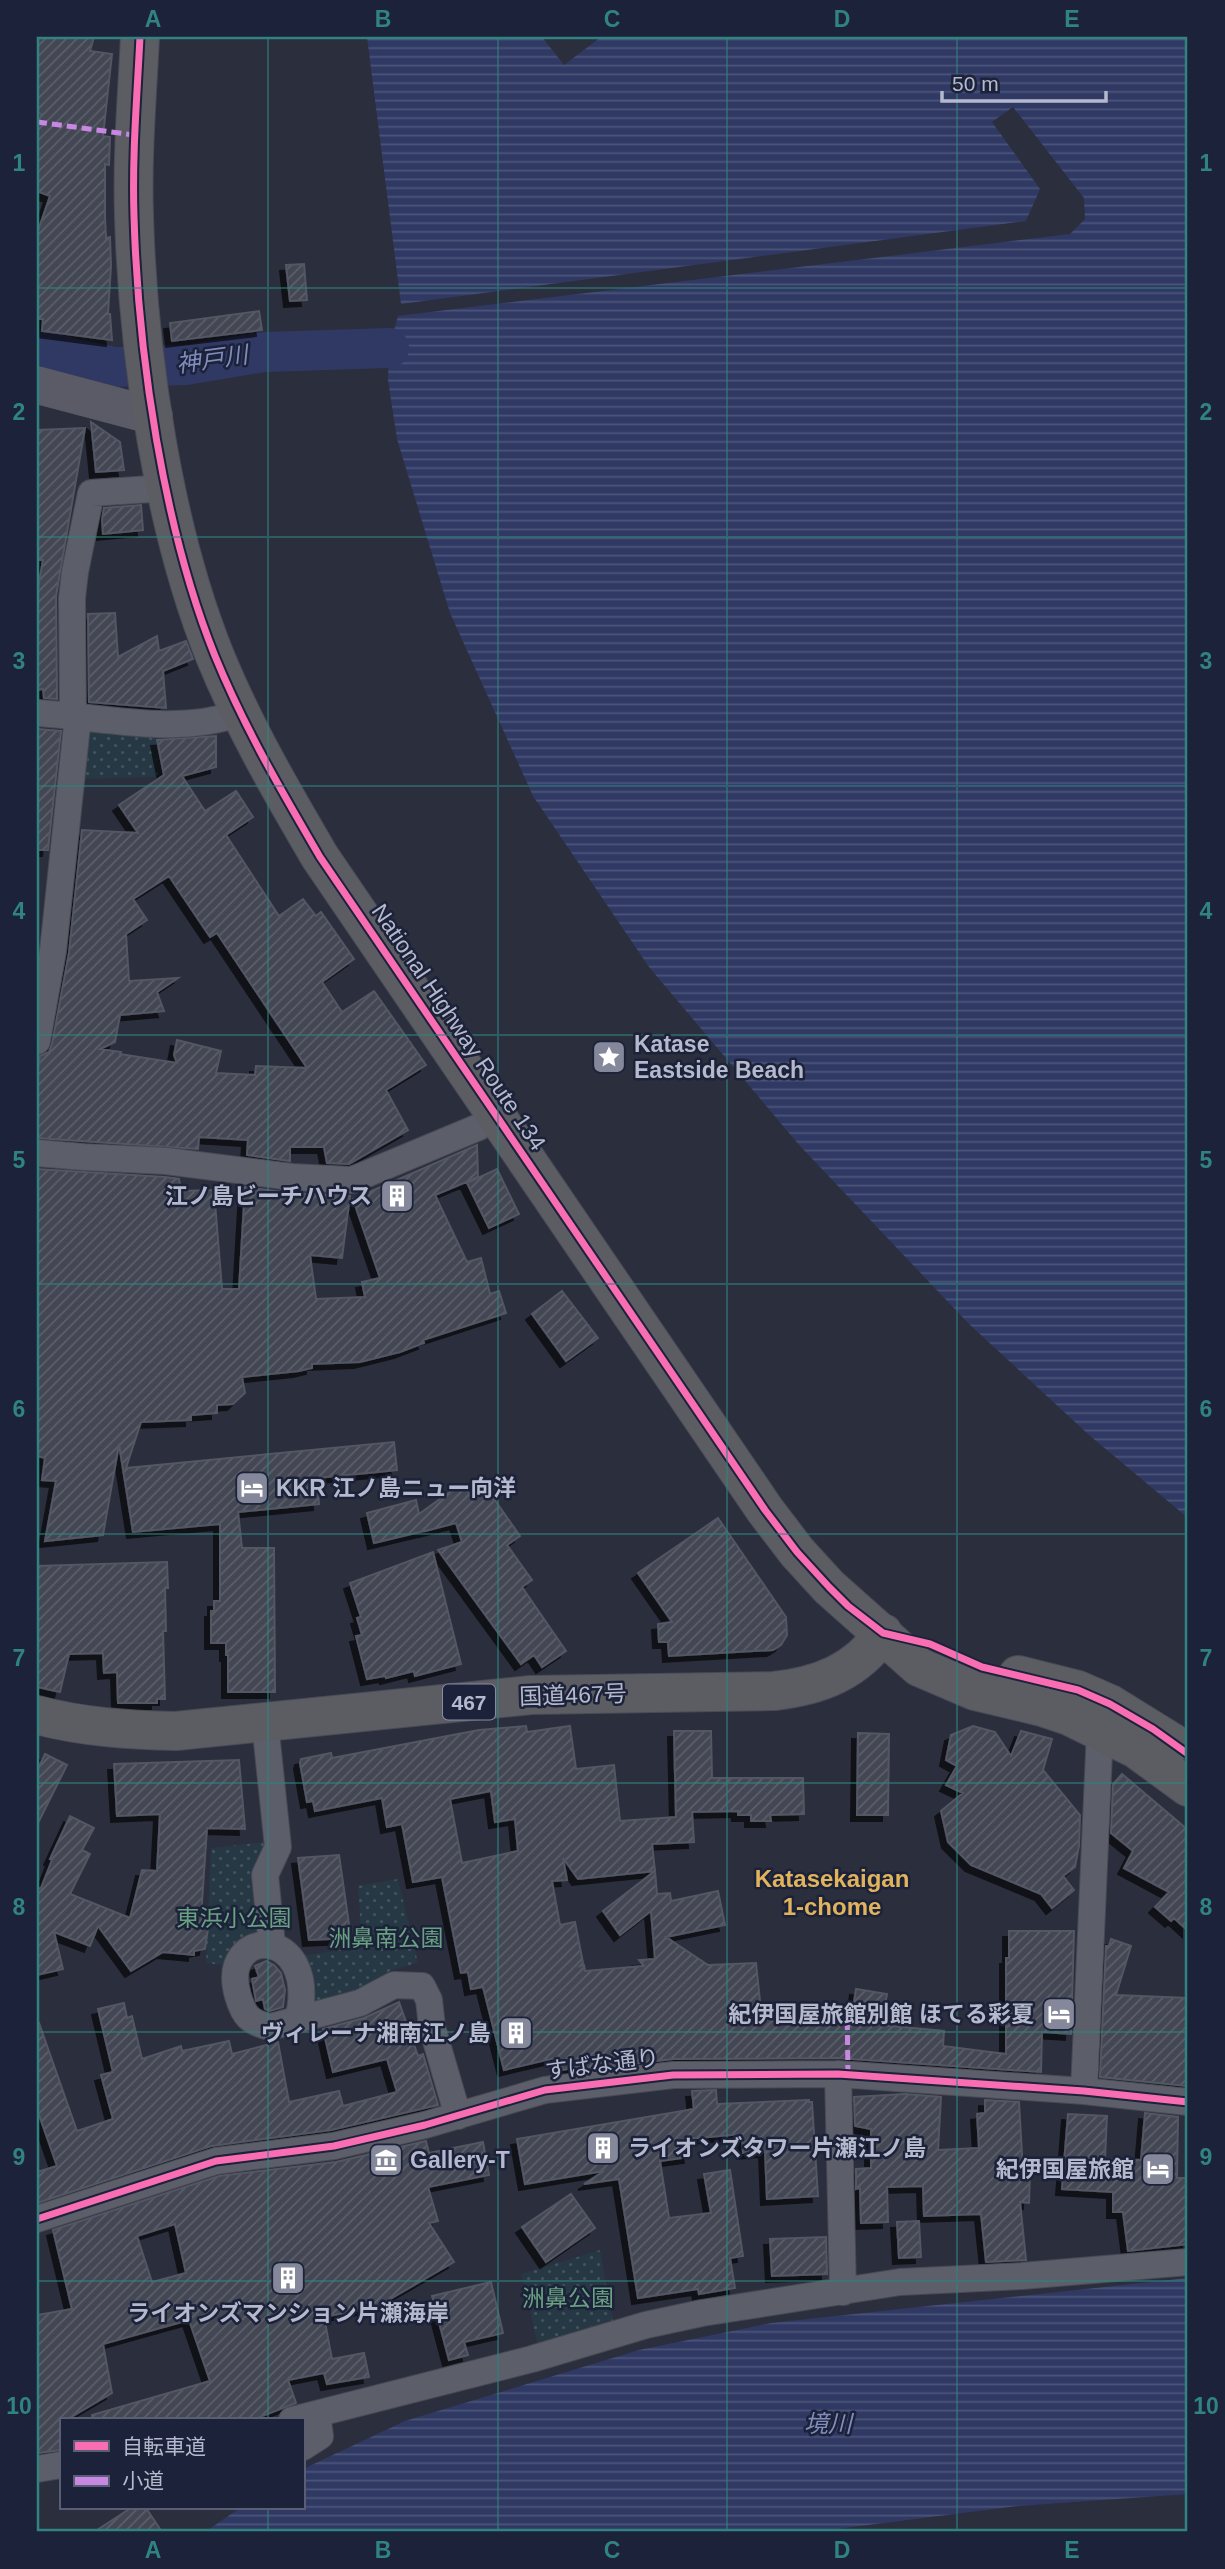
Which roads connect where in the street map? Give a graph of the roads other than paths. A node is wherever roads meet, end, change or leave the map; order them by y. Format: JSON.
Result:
{"nodes":[{"id":1,"x":140,"y":37,"type":"edge"},
{"id":2,"x":37,"y":385,"type":"edge"},
{"id":3,"x":153,"y":407,"type":"junction"},
{"id":4,"x":166,"y":484,"type":"junction"},
{"id":5,"x":37,"y":713,"type":"edge"},
{"id":6,"x":241,"y":713,"type":"junction"},
{"id":7,"x":75,"y":715,"type":"junction"},
{"id":8,"x":37,"y":1041,"type":"edge"},
{"id":9,"x":497,"y":1116,"type":"junction"},
{"id":10,"x":37,"y":1153,"type":"edge"},
{"id":11,"x":883,"y":1633,"type":"junction"},
{"id":12,"x":37,"y":1715,"type":"edge"},
{"id":13,"x":265,"y":1723,"type":"junction"},
{"id":14,"x":1100,"y":1730,"type":"junction"},
{"id":15,"x":1188,"y":1754,"type":"edge"},
{"id":16,"x":1188,"y":1787,"type":"edge"},
{"id":17,"x":272,"y":1945,"type":"junction"},
{"id":18,"x":298,"y":2020,"type":"junction"},
{"id":19,"x":838,"y":2074,"type":"junction"},
{"id":20,"x":1084,"y":2091,"type":"junction"},
{"id":21,"x":1188,"y":2102,"type":"edge"},
{"id":22,"x":458,"y":2116,"type":"junction"},
{"id":23,"x":37,"y":2219,"type":"edge"},
{"id":24,"x":1188,"y":2262,"type":"edge"},
{"id":25,"x":844,"y":2292,"type":"junction"},
{"id":26,"x":304,"y":2417,"type":"edge"},
{"id":27,"x":304,"y":2446,"type":"edge"},
{"id":28,"x":60,"y":2465,"type":"edge"},
{"id":29,"x":37,"y":2469,"type":"edge"}],
"edges":[{"from":1,"to":3,"type":"highway","name":"National Highway Route 134"},
{"from":2,"to":3,"type":"main road"},
{"from":3,"to":4,"type":"highway","name":"National Highway Route 134"},
{"from":4,"to":6,"type":"highway","name":"National Highway Route 134"},
{"from":4,"to":7,"type":"street"},
{"from":5,"to":7,"type":"street"},
{"from":6,"to":7,"type":"street"},
{"from":6,"to":9,"type":"highway","name":"National Highway Route 134"},
{"from":7,"to":8,"type":"street"},
{"from":9,"to":10,"type":"street"},
{"from":9,"to":11,"type":"highway","name":"National Highway Route 134"},
{"from":11,"to":13,"type":"highway","name":"国道467号","number":"467"},
{"from":11,"to":14,"type":"highway","name":"National Highway Route 134"},
{"from":11,"to":15,"type":"highway","name":"National Highway Route 134"},
{"from":12,"to":13,"type":"highway","name":"国道467号","number":"467"},
{"from":13,"to":17,"type":"street"},
{"from":14,"to":16,"type":"highway","name":"National Highway Route 134"},
{"from":14,"to":20,"type":"street"},
{"from":17,"to":18,"type":"street"},
{"from":17,"to":18,"type":"street"},
{"from":18,"to":22,"type":"street"},
{"from":19,"to":20,"type":"street","name":"すばな通り"},
{"from":19,"to":22,"type":"street","name":"すばな通り"},
{"from":19,"to":25,"type":"street"},
{"from":20,"to":21,"type":"street","name":"すばな通り"},
{"from":22,"to":23,"type":"street","name":"すばな通り"},
{"from":24,"to":25,"type":"street"},
{"from":25,"to":26,"type":"street"},
{"from":26,"to":27,"type":"street"},
{"from":28,"to":29,"type":"street"}]}
